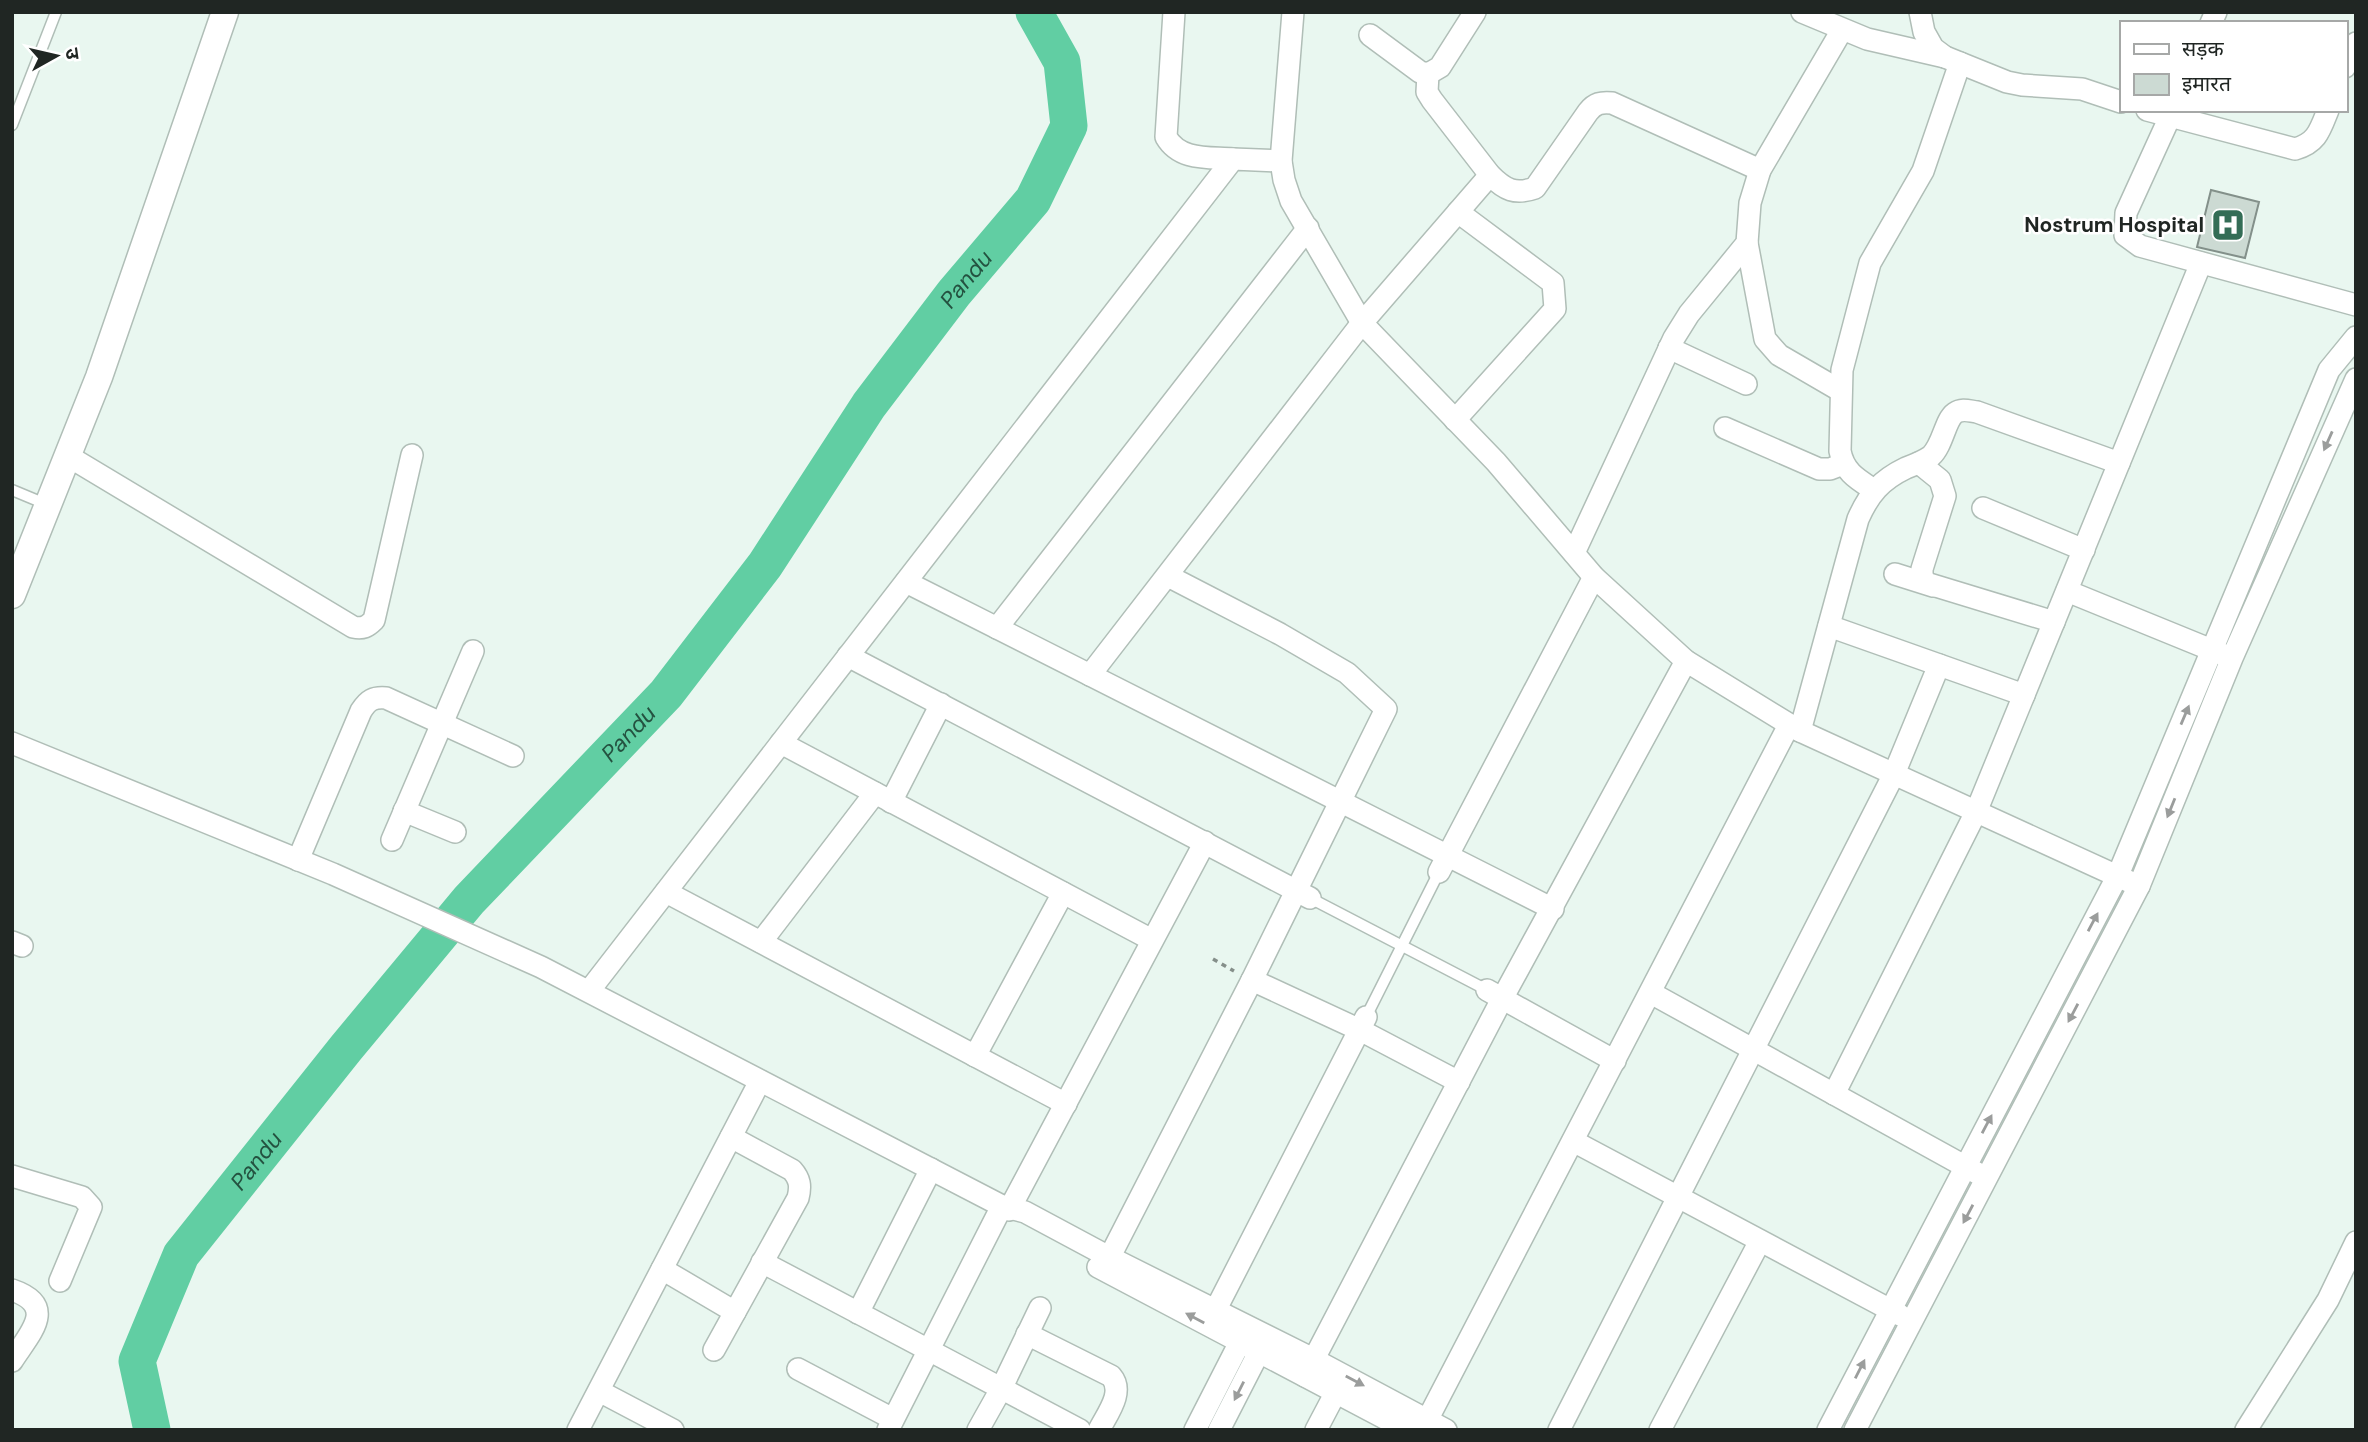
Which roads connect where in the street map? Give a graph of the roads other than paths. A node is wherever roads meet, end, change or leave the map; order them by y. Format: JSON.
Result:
{"nodes":[{"id":1,"x":57,"y":12,"type":"edge"},
{"id":2,"x":225,"y":12,"type":"edge"},
{"id":3,"x":1174,"y":12,"type":"edge"},
{"id":4,"x":1293,"y":12,"type":"edge"},
{"id":5,"x":1475,"y":12,"type":"edge"},
{"id":6,"x":1802,"y":12,"type":"edge"},
{"id":7,"x":1920,"y":12,"type":"edge"},
{"id":8,"x":1842,"y":30,"type":"junction"},
{"id":9,"x":1370,"y":35,"type":"dead end"},
{"id":10,"x":1952,"y":60,"type":"junction"},
{"id":11,"x":1428,"y":74,"type":"junction"},
{"id":12,"x":2120,"y":102,"type":"edge"},
{"id":13,"x":2327,"y":112,"type":"edge"},
{"id":14,"x":2171,"y":114,"type":"edge"},
{"id":15,"x":12,"y":125,"type":"edge"},
{"id":16,"x":1233,"y":159,"type":"junction"},
{"id":17,"x":1281,"y":161,"type":"junction"},
{"id":18,"x":1760,"y":170,"type":"junction"},
{"id":19,"x":1490,"y":175,"type":"junction"},
{"id":20,"x":1458,"y":212,"type":"junction"},
{"id":21,"x":1308,"y":228,"type":"junction"},
{"id":22,"x":1747,"y":243,"type":"junction"},
{"id":23,"x":2201,"y":263,"type":"junction"},
{"id":24,"x":2356,"y":305,"type":"edge"},
{"id":25,"x":1362,"y":323,"type":"junction"},
{"id":26,"x":2356,"y":337,"type":"edge"},
{"id":27,"x":1669,"y":348,"type":"junction"},
{"id":28,"x":2356,"y":379,"type":"edge"},
{"id":29,"x":1746,"y":384,"type":"dead end"},
{"id":30,"x":1841,"y":391,"type":"junction"},
{"id":31,"x":1455,"y":420,"type":"junction"},
{"id":32,"x":1725,"y":428,"type":"dead end"},
{"id":33,"x":412,"y":455,"type":"dead end"},
{"id":34,"x":68,"y":456,"type":"junction"},
{"id":35,"x":1919,"y":463,"type":"junction"},
{"id":36,"x":2119,"y":463,"type":"junction"},
{"id":37,"x":1843,"y":464,"type":"junction"},
{"id":38,"x":12,"y":490,"type":"edge"},
{"id":39,"x":1874,"y":490,"type":"junction"},
{"id":40,"x":48,"y":505,"type":"junction"},
{"id":41,"x":1983,"y":508,"type":"dead end"},
{"id":42,"x":2084,"y":550,"type":"junction"},
{"id":43,"x":1574,"y":553,"type":"junction"},
{"id":44,"x":1895,"y":574,"type":"dead end"},
{"id":45,"x":1168,"y":576,"type":"junction"},
{"id":46,"x":1594,"y":577,"type":"junction"},
{"id":47,"x":906,"y":582,"type":"junction"},
{"id":48,"x":1933,"y":586,"type":"junction"},
{"id":49,"x":2067,"y":591,"type":"junction"},
{"id":50,"x":12,"y":595,"type":"edge"},
{"id":51,"x":2054,"y":622,"type":"junction"},
{"id":52,"x":1829,"y":626,"type":"junction"},
{"id":53,"x":997,"y":628,"type":"junction"},
{"id":54,"x":473,"y":651,"type":"dead end"},
{"id":55,"x":2222,"y":654,"type":"junction"},
{"id":56,"x":848,"y":656,"type":"junction"},
{"id":57,"x":1686,"y":661,"type":"junction"},
{"id":58,"x":1939,"y":665,"type":"junction"},
{"id":59,"x":1090,"y":675,"type":"junction"},
{"id":60,"x":2024,"y":695,"type":"junction"},
{"id":61,"x":941,"y":704,"type":"junction"},
{"id":62,"x":442,"y":723,"type":"junction"},
{"id":63,"x":1794,"y":728,"type":"junction"},
{"id":64,"x":12,"y":743,"type":"edge"},
{"id":65,"x":780,"y":743,"type":"junction"},
{"id":66,"x":513,"y":756,"type":"dead end"},
{"id":67,"x":1894,"y":774,"type":"junction"},
{"id":68,"x":883,"y":798,"type":"junction"},
{"id":69,"x":1339,"y":801,"type":"junction"},
{"id":70,"x":404,"y":811,"type":"junction"},
{"id":71,"x":1976,"y":812,"type":"junction"},
{"id":72,"x":455,"y":832,"type":"dead end"},
{"id":73,"x":392,"y":839,"type":"dead end"},
{"id":74,"x":1205,"y":842,"type":"junction"},
{"id":75,"x":298,"y":860,"type":"junction"},
{"id":76,"x":1443,"y":864,"type":"junction"},
{"id":77,"x":2118,"y":875,"type":"junction"},
{"id":78,"x":2139,"y":887,"type":"junction"},
{"id":79,"x":666,"y":892,"type":"junction"},
{"id":80,"x":1063,"y":893,"type":"junction"},
{"id":81,"x":1302,"y":893,"type":"junction"},
{"id":82,"x":1552,"y":909,"type":"junction"},
{"id":83,"x":1152,"y":940,"type":"junction"},
{"id":84,"x":761,"y":942,"type":"junction"},
{"id":85,"x":1402,"y":946,"type":"junction"},
{"id":86,"x":1252,"y":980,"type":"junction"},
{"id":87,"x":589,"y":992,"type":"junction"},
{"id":88,"x":1651,"y":993,"type":"junction"},
{"id":89,"x":1494,"y":995,"type":"junction"},
{"id":90,"x":1363,"y":1023,"type":"junction"},
{"id":91,"x":2038,"y":1028,"type":"junction"},
{"id":92,"x":2059,"y":1040,"type":"junction"},
{"id":93,"x":1753,"y":1049,"type":"junction"},
{"id":94,"x":975,"y":1056,"type":"junction"},
{"id":95,"x":1615,"y":1061,"type":"junction"},
{"id":96,"x":760,"y":1081,"type":"junction"},
{"id":97,"x":1459,"y":1082,"type":"junction"},
{"id":98,"x":1834,"y":1094,"type":"junction"},
{"id":99,"x":1066,"y":1104,"type":"junction"},
{"id":100,"x":731,"y":1137,"type":"junction"},
{"id":101,"x":1573,"y":1142,"type":"junction"},
{"id":102,"x":1965,"y":1167,"type":"junction"},
{"id":103,"x":931,"y":1169,"type":"junction"},
{"id":104,"x":12,"y":1176,"type":"edge"},
{"id":105,"x":1987,"y":1178,"type":"junction"},
{"id":106,"x":1678,"y":1197,"type":"junction"},
{"id":107,"x":1006,"y":1208,"type":"junction"},
{"id":108,"x":1760,"y":1241,"type":"junction"},
{"id":109,"x":2356,"y":1242,"type":"edge"},
{"id":110,"x":762,"y":1262,"type":"junction"},
{"id":111,"x":1106,"y":1263,"type":"junction"},
{"id":112,"x":662,"y":1269,"type":"junction"},
{"id":113,"x":60,"y":1281,"type":"dead end"},
{"id":114,"x":12,"y":1290,"type":"edge"},
{"id":115,"x":1040,"y":1308,"type":"dead end"},
{"id":116,"x":1890,"y":1310,"type":"junction"},
{"id":117,"x":1215,"y":1311,"type":"junction"},
{"id":118,"x":735,"y":1312,"type":"junction"},
{"id":119,"x":858,"y":1313,"type":"junction"},
{"id":120,"x":1911,"y":1321,"type":"junction"},
{"id":121,"x":1027,"y":1334,"type":"junction"},
{"id":122,"x":1252,"y":1343,"type":"junction"},
{"id":123,"x":714,"y":1350,"type":"dead end"},
{"id":124,"x":929,"y":1351,"type":"junction"},
{"id":125,"x":12,"y":1361,"type":"edge"},
{"id":126,"x":1309,"y":1367,"type":"junction"},
{"id":127,"x":798,"y":1368,"type":"dead end"},
{"id":128,"x":1001,"y":1389,"type":"junction"},
{"id":129,"x":599,"y":1391,"type":"junction"},
{"id":130,"x":1336,"y":1392,"type":"junction"},
{"id":131,"x":890,"y":1425,"type":"edge"},
{"id":132,"x":1432,"y":1427,"type":"edge"},
{"id":133,"x":578,"y":1430,"type":"edge"},
{"id":134,"x":673,"y":1430,"type":"edge"},
{"id":135,"x":978,"y":1430,"type":"edge"},
{"id":136,"x":1080,"y":1430,"type":"edge"},
{"id":137,"x":1099,"y":1430,"type":"edge"},
{"id":138,"x":1195,"y":1430,"type":"edge"},
{"id":139,"x":1219,"y":1430,"type":"edge"},
{"id":140,"x":1315,"y":1430,"type":"edge"},
{"id":141,"x":1407,"y":1430,"type":"edge"},
{"id":142,"x":1559,"y":1430,"type":"edge"},
{"id":143,"x":1660,"y":1430,"type":"edge"},
{"id":144,"x":1828,"y":1430,"type":"edge"},
{"id":145,"x":1855,"y":1430,"type":"edge"},
{"id":146,"x":2246,"y":1430,"type":"edge"}],
"edges":[{"from":1,"to":15,"type":"lane"},
{"from":2,"to":34,"type":"street"},
{"from":3,"to":16,"type":"street"},
{"from":4,"to":17,"type":"street"},
{"from":5,"to":11,"type":"street"},
{"from":6,"to":8,"type":"street"},
{"from":7,"to":10,"type":"street"},
{"from":8,"to":10,"type":"street"},
{"from":8,"to":18,"type":"street"},
{"from":9,"to":11,"type":"street"},
{"from":10,"to":12,"type":"street"},
{"from":10,"to":30,"type":"street"},
{"from":11,"to":19,"type":"street"},
{"from":13,"to":14,"type":"street"},
{"from":14,"to":23,"type":"street"},
{"from":16,"to":17,"type":"street"},
{"from":16,"to":47,"type":"street"},
{"from":17,"to":21,"type":"street"},
{"from":18,"to":19,"type":"street"},
{"from":18,"to":22,"type":"street"},
{"from":19,"to":20,"type":"street"},
{"from":20,"to":25,"type":"street"},
{"from":20,"to":31,"type":"street"},
{"from":21,"to":25,"type":"street"},
{"from":21,"to":53,"type":"street"},
{"from":22,"to":27,"type":"street"},
{"from":22,"to":30,"type":"street"},
{"from":23,"to":24,"type":"street"},
{"from":23,"to":36,"type":"street"},
{"from":25,"to":31,"type":"street"},
{"from":25,"to":45,"type":"street"},
{"from":26,"to":55,"type":"street"},
{"from":27,"to":29,"type":"street"},
{"from":27,"to":43,"type":"street"},
{"from":28,"to":55,"type":"street","one_way":true},
{"from":30,"to":37,"type":"street"},
{"from":31,"to":43,"type":"street"},
{"from":32,"to":37,"type":"street"},
{"from":33,"to":34,"type":"street"},
{"from":34,"to":40,"type":"street"},
{"from":35,"to":36,"type":"street"},
{"from":35,"to":39,"type":"street"},
{"from":35,"to":48,"type":"street"},
{"from":36,"to":42,"type":"street"},
{"from":37,"to":39,"type":"street"},
{"from":38,"to":40,"type":"lane"},
{"from":39,"to":52,"type":"street"},
{"from":40,"to":50,"type":"street"},
{"from":41,"to":42,"type":"street"},
{"from":42,"to":49,"type":"street"},
{"from":43,"to":46,"type":"street"},
{"from":44,"to":48,"type":"street"},
{"from":45,"to":59,"type":"street"},
{"from":45,"to":69,"type":"street"},
{"from":46,"to":57,"type":"street"},
{"from":46,"to":76,"type":"street"},
{"from":47,"to":53,"type":"street"},
{"from":47,"to":56,"type":"street"},
{"from":48,"to":51,"type":"street"},
{"from":49,"to":51,"type":"street"},
{"from":49,"to":55,"type":"street"},
{"from":51,"to":60,"type":"street"},
{"from":52,"to":58,"type":"street"},
{"from":52,"to":63,"type":"street"},
{"from":53,"to":59,"type":"street"},
{"from":54,"to":62,"type":"street"},
{"from":77,"to":55,"type":"street","one_way":true},
{"from":55,"to":78,"type":"street","one_way":true},
{"from":56,"to":61,"type":"street"},
{"from":56,"to":65,"type":"street"},
{"from":57,"to":63,"type":"street"},
{"from":57,"to":82,"type":"street"},
{"from":58,"to":60,"type":"street"},
{"from":58,"to":67,"type":"street"},
{"from":59,"to":69,"type":"street"},
{"from":60,"to":71,"type":"street"},
{"from":61,"to":68,"type":"street"},
{"from":61,"to":74,"type":"street"},
{"from":62,"to":66,"type":"street"},
{"from":62,"to":70,"type":"street"},
{"from":62,"to":75,"type":"street"},
{"from":63,"to":67,"type":"street"},
{"from":63,"to":88,"type":"street"},
{"from":64,"to":75,"type":"street"},
{"from":65,"to":68,"type":"street"},
{"from":65,"to":79,"type":"street"},
{"from":67,"to":71,"type":"street"},
{"from":67,"to":93,"type":"street"},
{"from":68,"to":80,"type":"street"},
{"from":68,"to":84,"type":"street"},
{"from":69,"to":76,"type":"street"},
{"from":69,"to":81,"type":"street"},
{"from":70,"to":72,"type":"street"},
{"from":70,"to":73,"type":"street"},
{"from":71,"to":77,"type":"street"},
{"from":71,"to":98,"type":"street"},
{"from":74,"to":81,"type":"street"},
{"from":74,"to":83,"type":"street"},
{"from":75,"to":87,"type":"street"},
{"from":76,"to":82,"type":"street"},
{"from":76,"to":85,"type":"lane"},
{"from":77,"to":78,"type":"street"},
{"from":91,"to":77,"type":"street","one_way":true},
{"from":78,"to":92,"type":"street","one_way":true},
{"from":79,"to":84,"type":"street"},
{"from":79,"to":87,"type":"street"},
{"from":80,"to":83,"type":"street"},
{"from":80,"to":94,"type":"street"},
{"from":81,"to":85,"type":"lane"},
{"from":81,"to":86,"type":"street"},
{"from":82,"to":89,"type":"street"},
{"from":83,"to":99,"type":"street"},
{"from":84,"to":94,"type":"street"},
{"from":85,"to":89,"type":"lane"},
{"from":85,"to":90,"type":"lane"},
{"from":86,"to":90,"type":"street"},
{"from":86,"to":111,"type":"street"},
{"from":87,"to":96,"type":"street"},
{"from":88,"to":93,"type":"street"},
{"from":88,"to":95,"type":"street"},
{"from":89,"to":95,"type":"street"},
{"from":89,"to":97,"type":"street"},
{"from":90,"to":97,"type":"street"},
{"from":90,"to":117,"type":"street"},
{"from":91,"to":92,"type":"street"},
{"from":102,"to":91,"type":"street","one_way":true},
{"from":92,"to":105,"type":"street"},
{"from":93,"to":98,"type":"street"},
{"from":93,"to":106,"type":"street"},
{"from":94,"to":99,"type":"street"},
{"from":95,"to":101,"type":"street"},
{"from":96,"to":100,"type":"street"},
{"from":96,"to":103,"type":"street"},
{"from":97,"to":126,"type":"street"},
{"from":98,"to":102,"type":"street"},
{"from":99,"to":107,"type":"street"},
{"from":100,"to":110,"type":"street"},
{"from":100,"to":112,"type":"street"},
{"from":101,"to":106,"type":"street"},
{"from":101,"to":132,"type":"street"},
{"from":102,"to":105,"type":"street"},
{"from":102,"to":116,"type":"street"},
{"from":103,"to":107,"type":"street"},
{"from":103,"to":119,"type":"street"},
{"from":104,"to":113,"type":"street"},
{"from":105,"to":120,"type":"street","one_way":true},
{"from":106,"to":108,"type":"street"},
{"from":106,"to":142,"type":"street"},
{"from":107,"to":111,"type":"street"},
{"from":107,"to":124,"type":"street"},
{"from":108,"to":116,"type":"street"},
{"from":108,"to":143,"type":"street"},
{"from":109,"to":146,"type":"street"},
{"from":110,"to":118,"type":"street"},
{"from":110,"to":119,"type":"street"},
{"from":111,"to":117,"type":"street"},
{"from":122,"to":111,"type":"street","one_way":true},
{"from":112,"to":118,"type":"street"},
{"from":112,"to":129,"type":"street"},
{"from":114,"to":125,"type":"street"},
{"from":115,"to":121,"type":"street"},
{"from":116,"to":120,"type":"street"},
{"from":144,"to":116,"type":"street","one_way":true},
{"from":117,"to":122,"type":"street"},
{"from":118,"to":123,"type":"street"},
{"from":119,"to":124,"type":"street"},
{"from":120,"to":145,"type":"street"},
{"from":121,"to":128,"type":"street"},
{"from":121,"to":137,"type":"street"},
{"from":122,"to":126,"type":"street"},
{"from":122,"to":138,"type":"street"},
{"from":122,"to":139,"type":"street","one_way":true},
{"from":124,"to":128,"type":"street"},
{"from":124,"to":131,"type":"street"},
{"from":126,"to":130,"type":"street"},
{"from":126,"to":132,"type":"street","one_way":true},
{"from":127,"to":131,"type":"street"},
{"from":128,"to":135,"type":"street"},
{"from":128,"to":136,"type":"street"},
{"from":129,"to":133,"type":"street"},
{"from":129,"to":134,"type":"street"},
{"from":130,"to":140,"type":"street"},
{"from":130,"to":141,"type":"street"}]}
